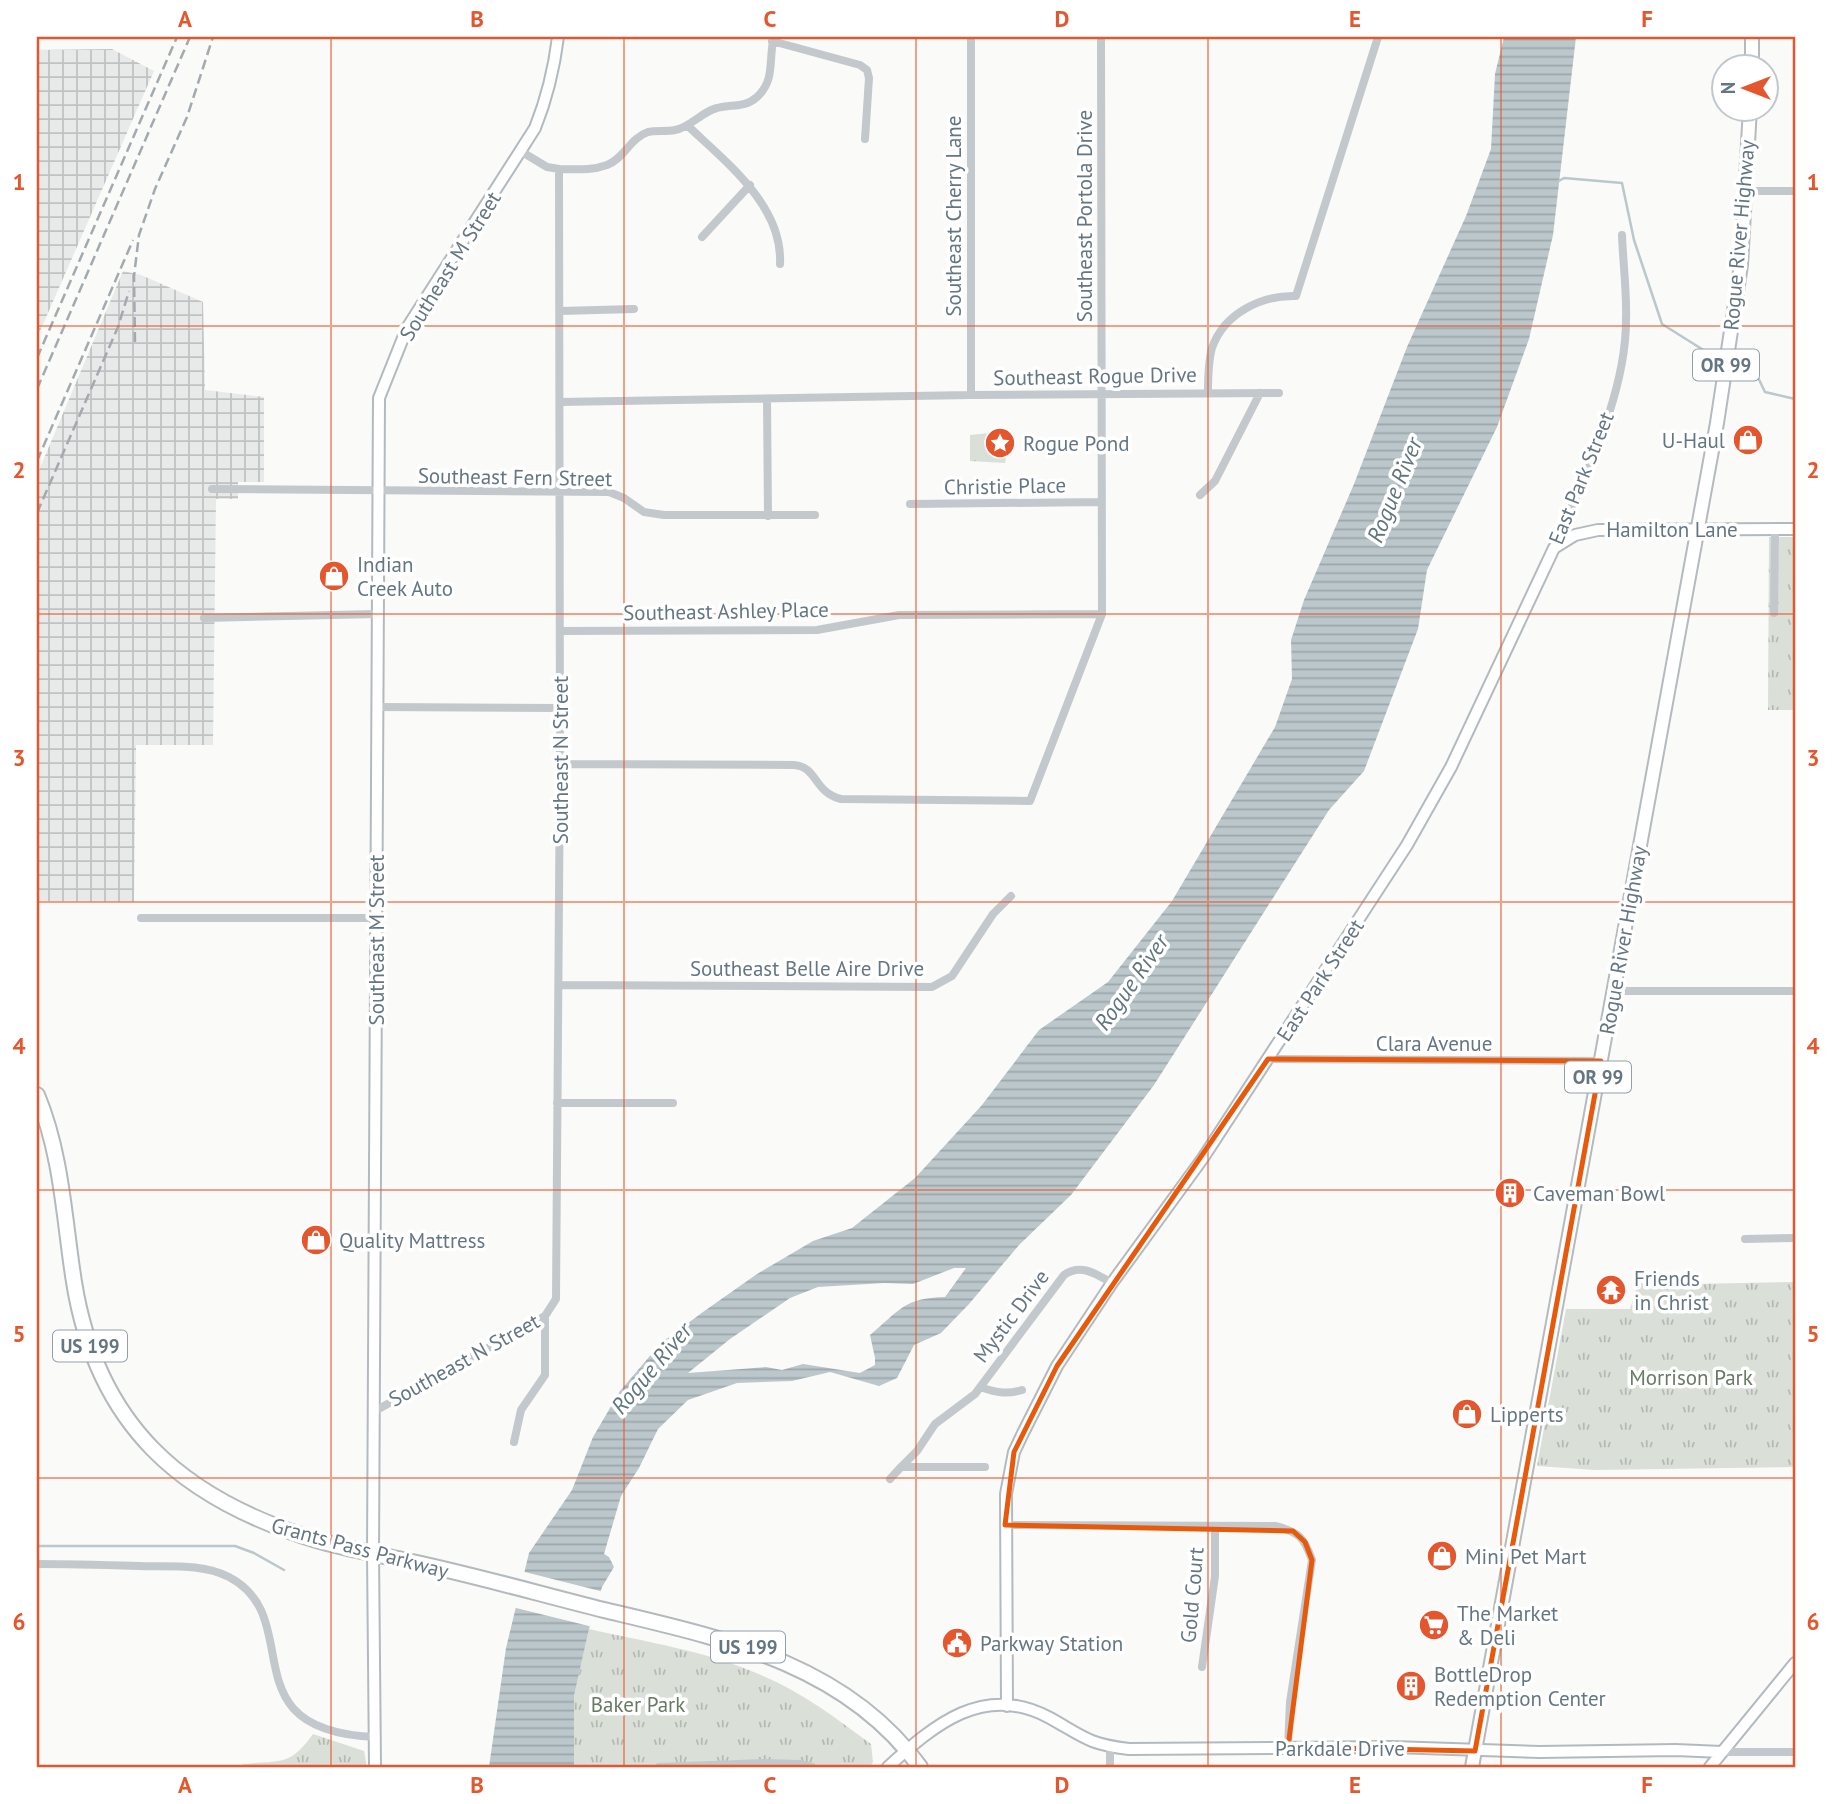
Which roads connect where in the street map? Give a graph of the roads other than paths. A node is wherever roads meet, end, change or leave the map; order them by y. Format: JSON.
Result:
{"nodes":[{"id":1,"x":558,"y":37,"type":"edge"},
{"id":2,"x":971,"y":37,"type":"edge"},
{"id":3,"x":1101,"y":37,"type":"edge"},
{"id":4,"x":1378,"y":37,"type":"edge"},
{"id":5,"x":773,"y":39,"type":"edge"},
{"id":6,"x":1749,"y":122,"type":"edge"},
{"id":7,"x":688,"y":126,"type":"junction"},
{"id":8,"x":865,"y":139,"type":"dead end"},
{"id":9,"x":522,"y":152,"type":"junction"},
{"id":10,"x":559,"y":169,"type":"junction"},
{"id":11,"x":750,"y":185,"type":"junction"},
{"id":12,"x":1746,"y":191,"type":"junction"},
{"id":13,"x":1795,"y":191,"type":"edge"},
{"id":14,"x":1622,"y":235,"type":"dead end"},
{"id":15,"x":702,"y":237,"type":"dead end"},
{"id":16,"x":780,"y":264,"type":"dead end"},
{"id":17,"x":634,"y":309,"type":"dead end"},
{"id":18,"x":560,"y":310,"type":"junction"},
{"id":19,"x":1208,"y":393,"type":"junction"},
{"id":20,"x":1260,"y":393,"type":"junction"},
{"id":21,"x":1279,"y":393,"type":"dead end"},
{"id":22,"x":971,"y":395,"type":"junction"},
{"id":23,"x":1101,"y":395,"type":"junction"},
{"id":24,"x":767,"y":399,"type":"junction"},
{"id":25,"x":560,"y":402,"type":"junction"},
{"id":26,"x":212,"y":489,"type":"dead end"},
{"id":27,"x":378,"y":492,"type":"junction"},
{"id":28,"x":560,"y":493,"type":"junction"},
{"id":29,"x":1200,"y":495,"type":"dead end"},
{"id":30,"x":1101,"y":502,"type":"junction"},
{"id":31,"x":910,"y":504,"type":"dead end"},
{"id":32,"x":815,"y":515,"type":"dead end"},
{"id":33,"x":768,"y":516,"type":"junction"},
{"id":34,"x":1775,"y":529,"type":"junction"},
{"id":35,"x":1795,"y":529,"type":"edge"},
{"id":36,"x":1698,"y":530,"type":"junction"},
{"id":37,"x":1554,"y":548,"type":"junction"},
{"id":38,"x":1774,"y":613,"type":"dead end"},
{"id":39,"x":377,"y":614,"type":"junction"},
{"id":40,"x":1102,"y":614,"type":"junction"},
{"id":41,"x":204,"y":618,"type":"dead end"},
{"id":42,"x":559,"y":631,"type":"junction"},
{"id":43,"x":377,"y":707,"type":"junction"},
{"id":44,"x":560,"y":708,"type":"junction"},
{"id":45,"x":560,"y":764,"type":"junction"},
{"id":46,"x":1011,"y":896,"type":"dead end"},
{"id":47,"x":141,"y":918,"type":"dead end"},
{"id":48,"x":376,"y":918,"type":"junction"},
{"id":49,"x":559,"y":985,"type":"junction"},
{"id":50,"x":1795,"y":990,"type":"edge"},
{"id":51,"x":1614,"y":991,"type":"junction"},
{"id":52,"x":1268,"y":1059,"type":"junction"},
{"id":53,"x":1601,"y":1061,"type":"junction"},
{"id":54,"x":37,"y":1095,"type":"edge"},
{"id":55,"x":557,"y":1103,"type":"junction"},
{"id":56,"x":673,"y":1103,"type":"dead end"},
{"id":57,"x":1745,"y":1238,"type":"dead end"},
{"id":58,"x":1795,"y":1238,"type":"edge"},
{"id":59,"x":1112,"y":1283,"type":"junction"},
{"id":60,"x":545,"y":1316,"type":"junction"},
{"id":61,"x":977,"y":1390,"type":"junction"},
{"id":62,"x":1022,"y":1391,"type":"dead end"},
{"id":63,"x":375,"y":1411,"type":"junction"},
{"id":64,"x":514,"y":1442,"type":"dead end"},
{"id":65,"x":901,"y":1467,"type":"junction"},
{"id":66,"x":985,"y":1467,"type":"dead end"},
{"id":67,"x":890,"y":1479,"type":"dead end"},
{"id":68,"x":1005,"y":1525,"type":"junction"},
{"id":69,"x":1215,"y":1526,"type":"junction"},
{"id":70,"x":373,"y":1554,"type":"junction"},
{"id":71,"x":37,"y":1564,"type":"edge"},
{"id":72,"x":1795,"y":1663,"type":"edge"},
{"id":73,"x":1202,"y":1667,"type":"dead end"},
{"id":74,"x":1007,"y":1706,"type":"junction"},
{"id":75,"x":376,"y":1737,"type":"junction"},
{"id":76,"x":1110,"y":1747,"type":"junction"},
{"id":77,"x":1288,"y":1747,"type":"junction"},
{"id":78,"x":906,"y":1751,"type":"junction"},
{"id":79,"x":1475,"y":1751,"type":"junction"},
{"id":80,"x":1722,"y":1752,"type":"junction"},
{"id":81,"x":1795,"y":1752,"type":"edge"},
{"id":82,"x":375,"y":1767,"type":"edge"},
{"id":83,"x":659,"y":1767,"type":"edge"},
{"id":84,"x":812,"y":1767,"type":"edge"},
{"id":85,"x":888,"y":1767,"type":"edge"},
{"id":86,"x":919,"y":1767,"type":"edge"},
{"id":87,"x":1110,"y":1767,"type":"edge"},
{"id":88,"x":1472,"y":1767,"type":"edge"},
{"id":89,"x":1710,"y":1767,"type":"edge"}],
"edges":[{"from":1,"to":9,"type":"street"},
{"from":2,"to":22,"type":"street","name":"Southeast Cherry Lane"},
{"from":3,"to":23,"type":"street","name":"Southeast Portola Drive"},
{"from":4,"to":19,"type":"street","name":"Southeast Rogue Drive"},
{"from":5,"to":7,"type":"street"},
{"from":5,"to":8,"type":"street"},
{"from":6,"to":12,"type":"main road","name":"Rogue River Highway","number":"OR 99"},
{"from":7,"to":10,"type":"street"},
{"from":7,"to":11,"type":"street"},
{"from":9,"to":10,"type":"street"},
{"from":9,"to":27,"type":"street","name":"Southeast M Street"},
{"from":10,"to":18,"type":"street","name":"Southeast N Street"},
{"from":11,"to":15,"type":"street"},
{"from":11,"to":16,"type":"street"},
{"from":12,"to":13,"type":"street"},
{"from":12,"to":36,"type":"main road","name":"Rogue River Highway","number":"OR 99"},
{"from":14,"to":37,"type":"street","name":"East Park Street"},
{"from":17,"to":18,"type":"street"},
{"from":18,"to":25,"type":"street","name":"Southeast N Street"},
{"from":19,"to":20,"type":"street"},
{"from":19,"to":23,"type":"street","name":"Southeast Rogue Drive"},
{"from":20,"to":21,"type":"street"},
{"from":20,"to":29,"type":"street"},
{"from":22,"to":23,"type":"street","name":"Southeast Rogue Drive"},
{"from":22,"to":24,"type":"street","name":"Southeast Rogue Drive"},
{"from":23,"to":30,"type":"street","name":"Southeast Portola Drive"},
{"from":24,"to":25,"type":"street","name":"Southeast Rogue Drive"},
{"from":24,"to":33,"type":"street"},
{"from":25,"to":28,"type":"street","name":"Southeast N Street"},
{"from":26,"to":27,"type":"street","name":"Southeast Fern Street"},
{"from":27,"to":28,"type":"street","name":"Southeast Fern Street"},
{"from":27,"to":39,"type":"street","name":"Southeast M Street"},
{"from":28,"to":33,"type":"street","name":"Southeast Fern Street"},
{"from":28,"to":42,"type":"street","name":"Southeast N Street"},
{"from":30,"to":31,"type":"street","name":"Christie Place"},
{"from":30,"to":40,"type":"street","name":"Southeast Portola Drive"},
{"from":32,"to":33,"type":"street","name":"Southeast Fern Street"},
{"from":34,"to":35,"type":"street","name":"Hamilton Lane"},
{"from":34,"to":36,"type":"street","name":"Hamilton Lane"},
{"from":34,"to":38,"type":"street"},
{"from":36,"to":37,"type":"street","name":"Hamilton Lane"},
{"from":36,"to":51,"type":"main road","name":"Rogue River Highway","number":"OR 99"},
{"from":37,"to":52,"type":"street","name":"East Park Street"},
{"from":39,"to":41,"type":"street"},
{"from":39,"to":43,"type":"street","name":"Southeast M Street"},
{"from":40,"to":42,"type":"street","name":"Southeast Ashley Place"},
{"from":40,"to":45,"type":"street"},
{"from":42,"to":44,"type":"street","name":"Southeast N Street"},
{"from":43,"to":44,"type":"street"},
{"from":43,"to":48,"type":"street","name":"Southeast M Street"},
{"from":44,"to":45,"type":"street","name":"Southeast N Street"},
{"from":45,"to":49,"type":"street","name":"Southeast N Street"},
{"from":46,"to":49,"type":"street","name":"Southeast Belle Aire Drive"},
{"from":47,"to":48,"type":"street"},
{"from":48,"to":63,"type":"street","name":"Southeast M Street"},
{"from":49,"to":55,"type":"street","name":"Southeast N Street"},
{"from":50,"to":51,"type":"street"},
{"from":51,"to":53,"type":"main road","name":"Rogue River Highway","number":"OR 99"},
{"from":52,"to":53,"type":"street","name":"Clara Avenue"},
{"from":52,"to":59,"type":"street","name":"East Park Street"},
{"from":53,"to":79,"type":"main road","name":"Rogue River Highway","number":"OR 99"},
{"from":54,"to":70,"type":"highway","name":"Grants Pass Parkway","number":"US 199"},
{"from":55,"to":56,"type":"street"},
{"from":55,"to":60,"type":"street","name":"Southeast N Street"},
{"from":57,"to":58,"type":"street"},
{"from":59,"to":61,"type":"street","name":"Mystic Drive"},
{"from":59,"to":68,"type":"street","name":"East Park Street"},
{"from":60,"to":63,"type":"street","name":"Southeast N Street"},
{"from":60,"to":64,"type":"street"},
{"from":61,"to":62,"type":"street","name":"Mystic Drive"},
{"from":61,"to":65,"type":"street"},
{"from":63,"to":70,"type":"street","name":"Southeast M Street"},
{"from":65,"to":66,"type":"street"},
{"from":65,"to":67,"type":"street"},
{"from":68,"to":69,"type":"street"},
{"from":68,"to":74,"type":"street","name":"East Park Street"},
{"from":69,"to":73,"type":"street","name":"Gold Court"},
{"from":69,"to":77,"type":"street"},
{"from":70,"to":75,"type":"street","name":"Southeast M Street"},
{"from":70,"to":78,"type":"highway","name":"Grants Pass Parkway","number":"US 199"},
{"from":71,"to":75,"type":"street"},
{"from":72,"to":80,"type":"street"},
{"from":74,"to":76,"type":"street","name":"Parkdale Drive"},
{"from":74,"to":78,"type":"street","name":"Parkdale Drive"},
{"from":75,"to":82,"type":"street","name":"Southeast M Street"},
{"from":76,"to":77,"type":"street","name":"Parkdale Drive"},
{"from":76,"to":87,"type":"street"},
{"from":77,"to":79,"type":"street","name":"Parkdale Drive"},
{"from":78,"to":85,"type":"street"},
{"from":78,"to":86,"type":"highway","name":"Grants Pass Parkway","number":"US 199"},
{"from":79,"to":80,"type":"street","name":"Parkdale Drive"},
{"from":79,"to":88,"type":"main road","name":"Rogue River Highway","number":"OR 99"},
{"from":80,"to":81,"type":"street","name":"Parkdale Drive"},
{"from":80,"to":89,"type":"street"},
{"from":83,"to":84,"type":"street"}]}
